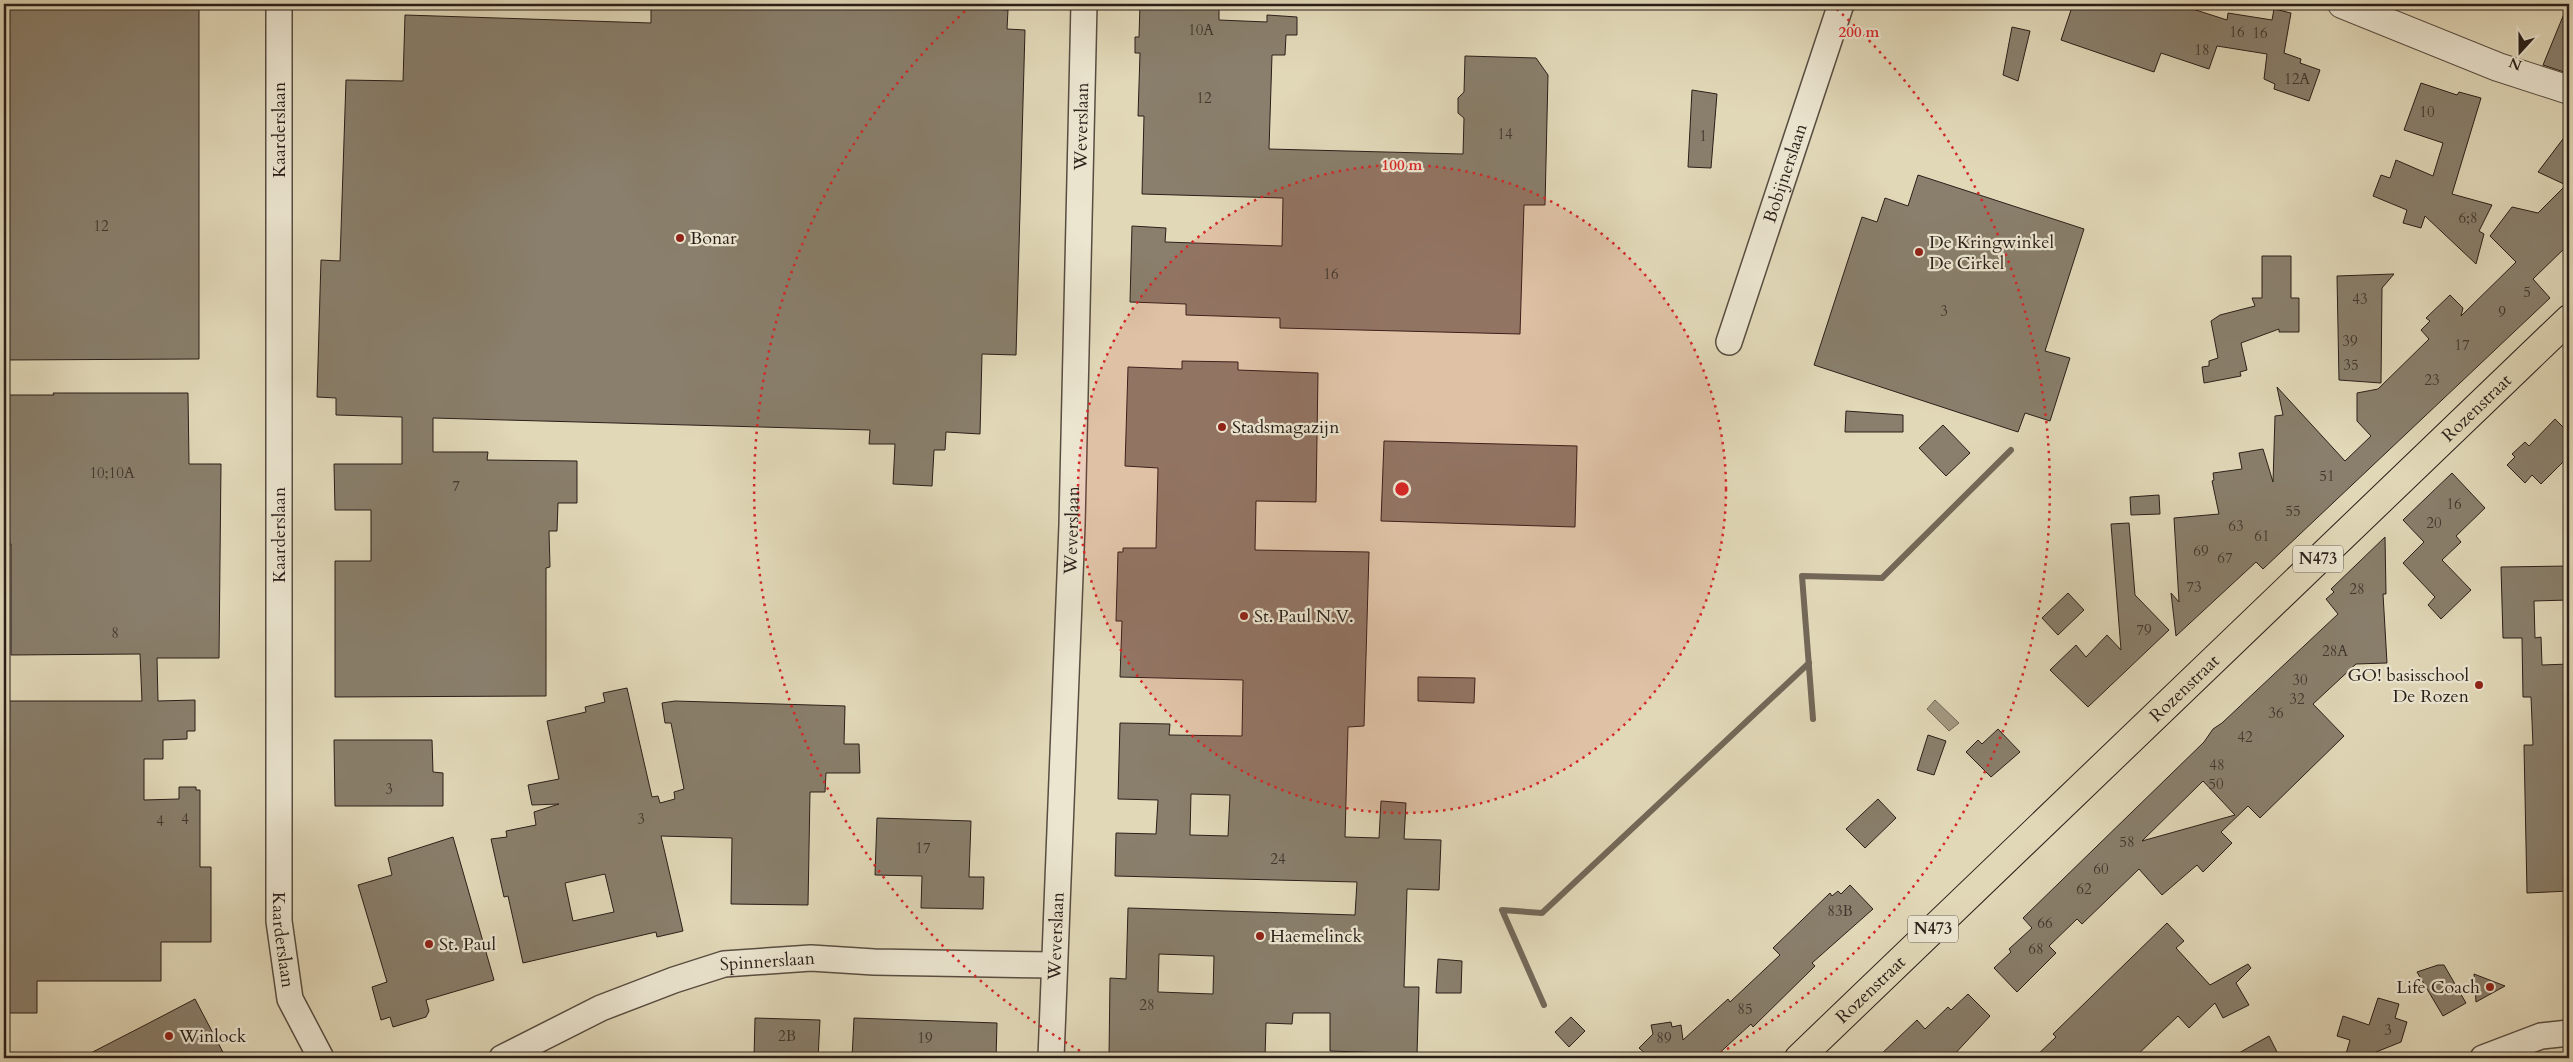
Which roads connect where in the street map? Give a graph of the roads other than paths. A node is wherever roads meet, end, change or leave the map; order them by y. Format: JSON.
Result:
{"nodes":[{"id":1,"x":279,"y":4,"type":"edge"},
{"id":2,"x":1084,"y":4,"type":"edge"},
{"id":3,"x":1841,"y":4,"type":"edge"},
{"id":4,"x":2342,"y":4,"type":"edge"},
{"id":5,"x":2569,"y":90,"type":"edge"},
{"id":6,"x":2569,"y":319,"type":"edge"},
{"id":7,"x":1729,"y":342,"type":"dead end"},
{"id":8,"x":1053,"y":965,"type":"junction"},
{"id":9,"x":2569,"y":1033,"type":"edge"},
{"id":10,"x":322,"y":1058,"type":"edge"},
{"id":11,"x":502,"y":1058,"type":"edge"},
{"id":12,"x":1051,"y":1058,"type":"edge"},
{"id":13,"x":1799,"y":1058,"type":"edge"},
{"id":14,"x":2483,"y":1058,"type":"edge"}],
"edges":[{"from":1,"to":10,"type":"street","name":"Kaarderslaan"},
{"from":2,"to":8,"type":"street","name":"Weverslaan"},
{"from":3,"to":7,"type":"street","name":"Bobijnerslaan"},
{"from":4,"to":5,"type":"street"},
{"from":6,"to":13,"type":"main road","name":"Rozenstraat","number":"N473"},
{"from":8,"to":11,"type":"street","name":"Spinnerslaan"},
{"from":8,"to":12,"type":"street","name":"Weverslaan"},
{"from":9,"to":14,"type":"street"}]}
